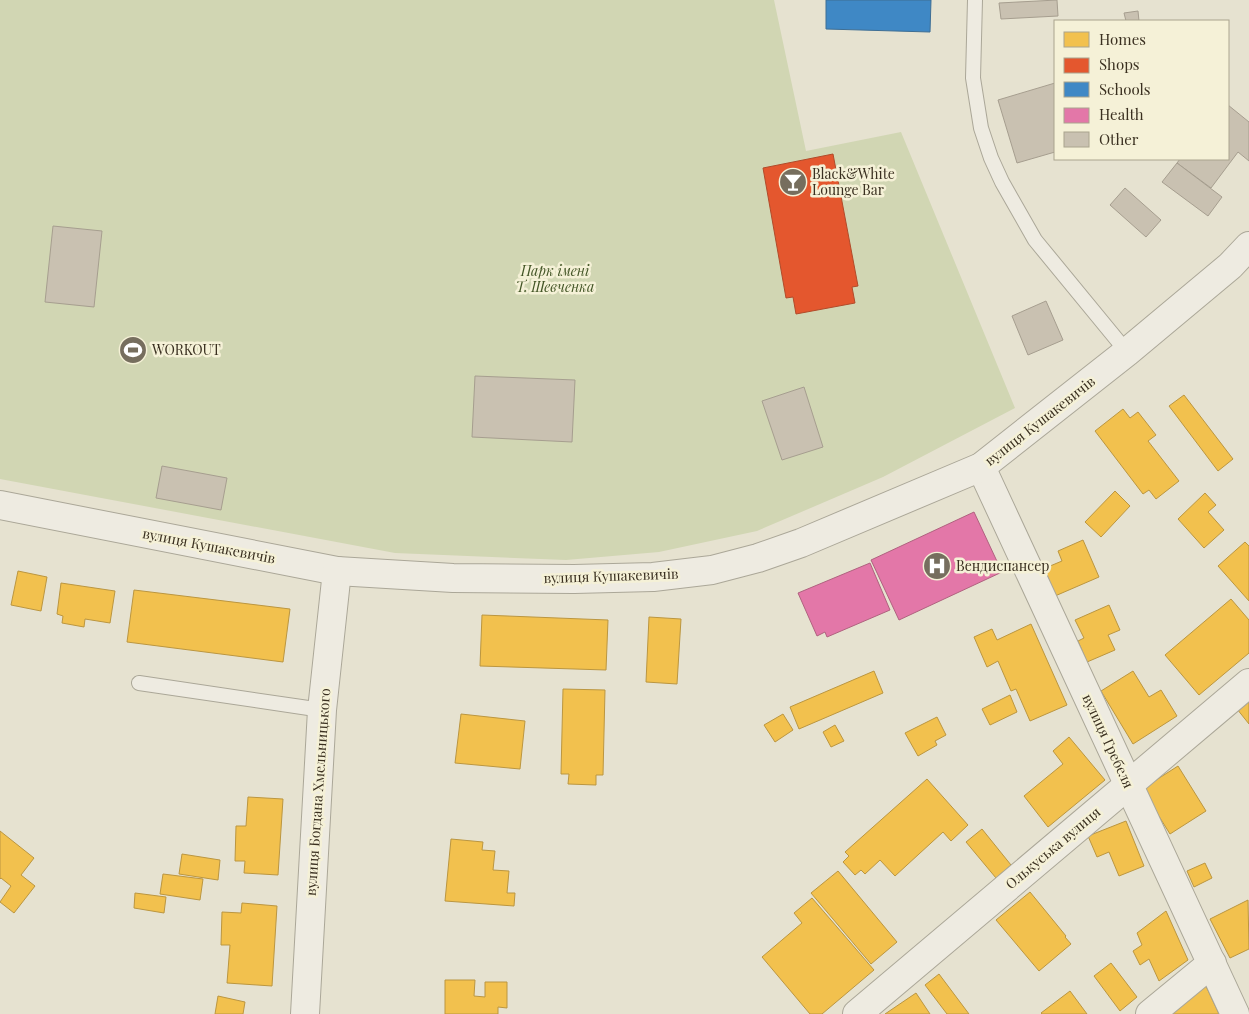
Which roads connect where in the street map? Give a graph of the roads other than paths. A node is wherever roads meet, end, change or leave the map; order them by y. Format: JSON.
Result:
{"nodes":[{"id":1,"x":975,"y":0,"type":"edge"},
{"id":2,"x":1249,"y":246,"type":"edge"},
{"id":3,"x":1127,"y":352,"type":"junction"},
{"id":4,"x":981,"y":468,"type":"junction"},
{"id":5,"x":0,"y":505,"type":"edge"},
{"id":6,"x":338,"y":571,"type":"junction"},
{"id":7,"x":139,"y":683,"type":"dead end"},
{"id":8,"x":1249,"y":683,"type":"edge"},
{"id":9,"x":322,"y":710,"type":"junction"},
{"id":10,"x":1128,"y":785,"type":"junction"},
{"id":11,"x":1212,"y":963,"type":"junction"},
{"id":12,"x":305,"y":1014,"type":"edge"},
{"id":13,"x":857,"y":1014,"type":"edge"},
{"id":14,"x":1150,"y":1014,"type":"edge"},
{"id":15,"x":1236,"y":1014,"type":"edge"}],
"edges":[{"from":1,"to":3,"type":"lane"},
{"from":2,"to":3,"type":"street","name":"вулиця Кушакевичів"},
{"from":3,"to":4,"type":"street","name":"вулиця Кушакевичів"},
{"from":4,"to":6,"type":"street","name":"вулиця Кушакевичів"},
{"from":4,"to":10,"type":"street","name":"вулиця Гребеля"},
{"from":5,"to":6,"type":"street","name":"вулиця Кушакевичів"},
{"from":6,"to":9,"type":"street","name":"вулиця Богдана Хмельницького"},
{"from":7,"to":9,"type":"lane"},
{"from":8,"to":10,"type":"street","name":"Олькуська вулиця"},
{"from":9,"to":12,"type":"street","name":"вулиця Богдана Хмельницького"},
{"from":10,"to":11,"type":"street","name":"вулиця Гребеля"},
{"from":10,"to":13,"type":"street","name":"Олькуська вулиця"},
{"from":11,"to":14,"type":"street"},
{"from":11,"to":15,"type":"street","name":"вулиця Гребеля"}]}
